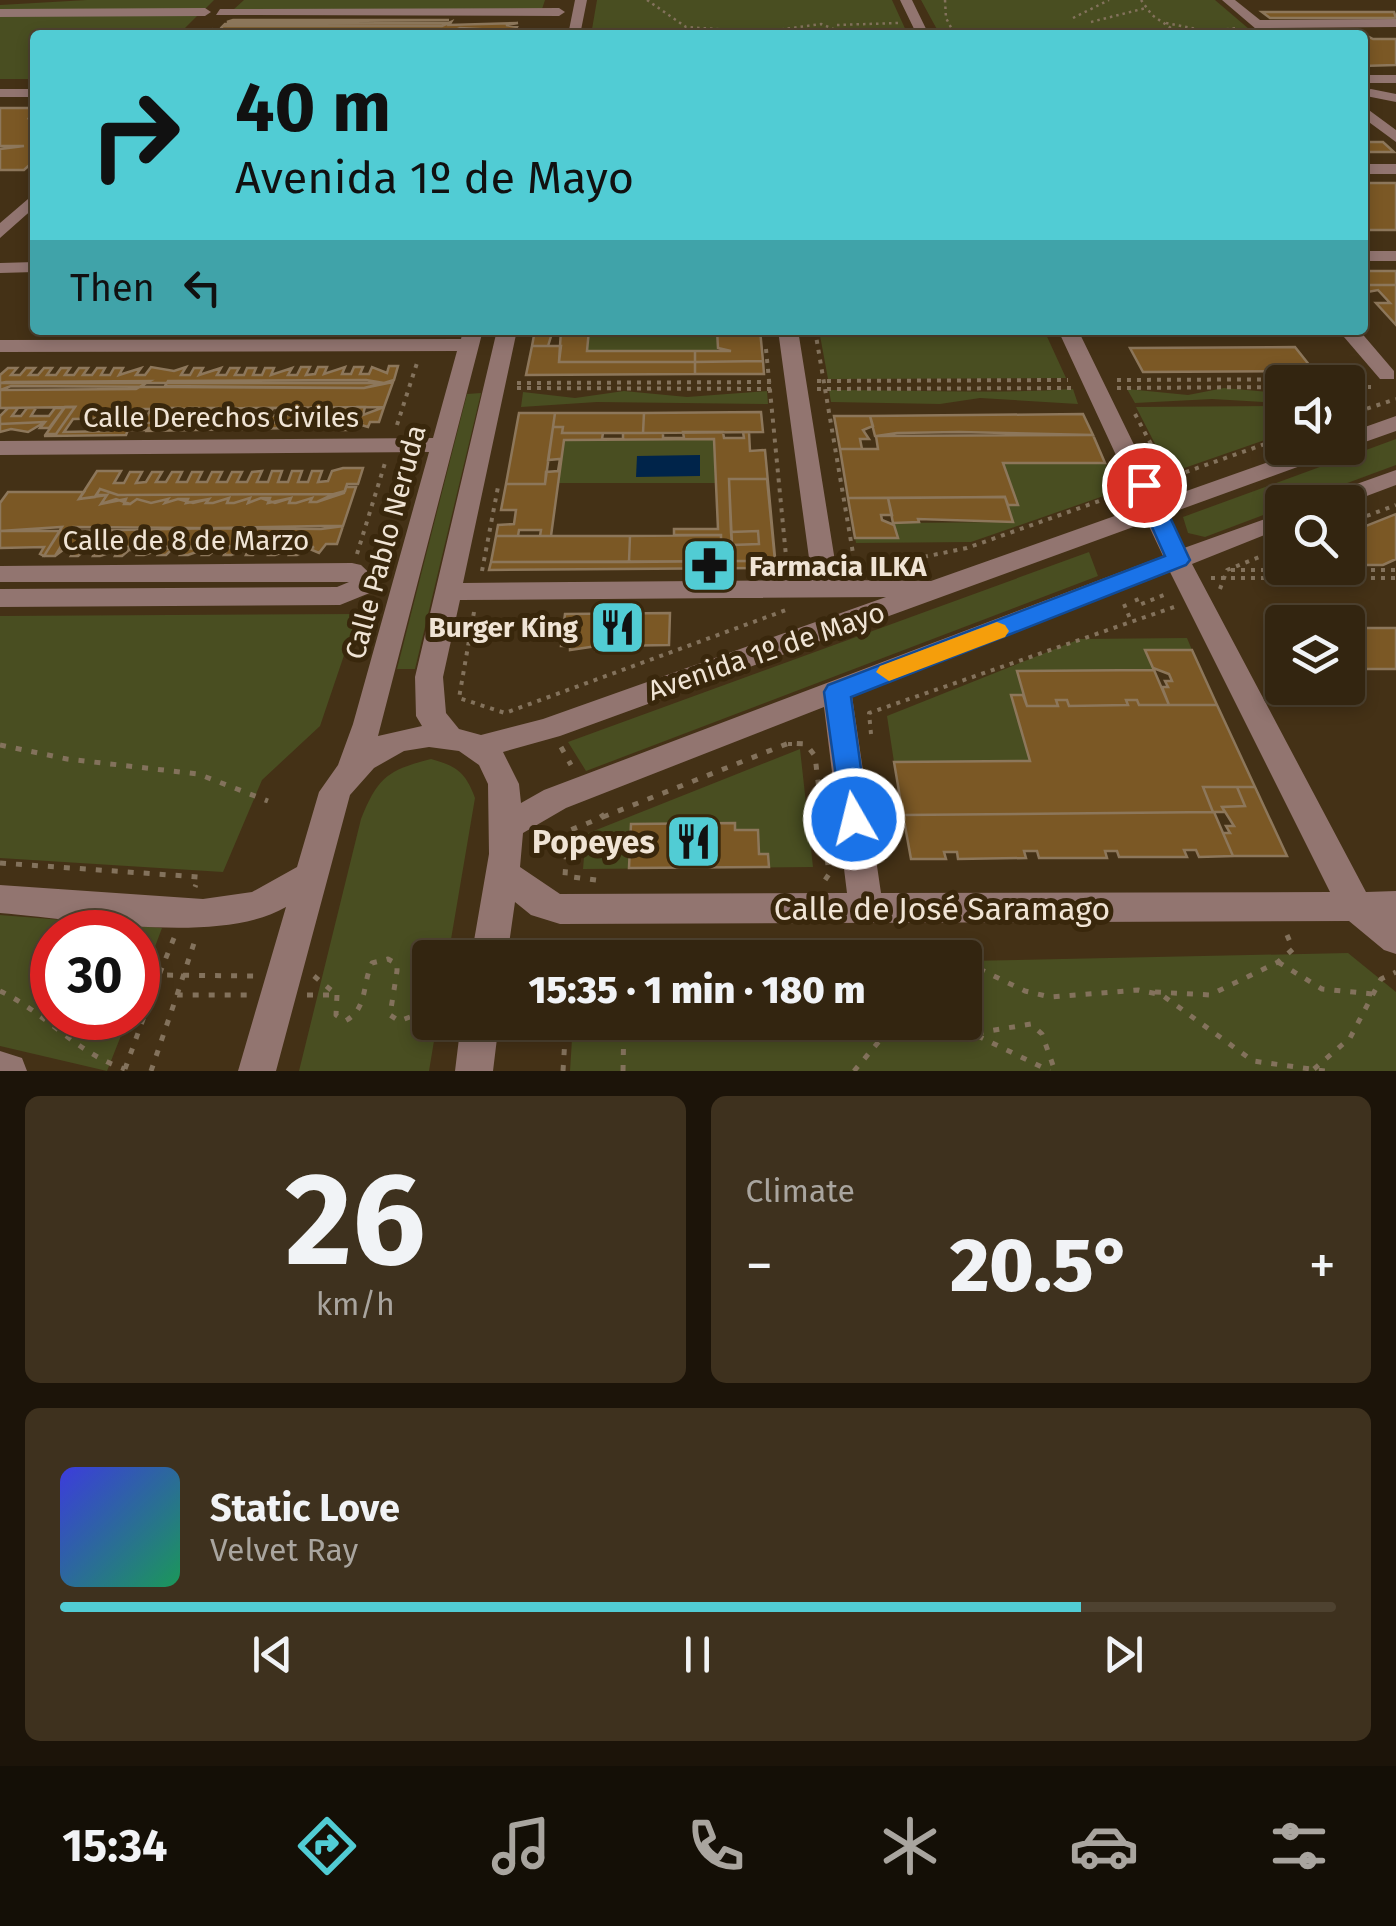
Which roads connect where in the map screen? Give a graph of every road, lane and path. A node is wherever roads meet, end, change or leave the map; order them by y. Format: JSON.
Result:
{"nodes":[{"id":1,"x":42,"y":0,"type":"edge"},
{"id":2,"x":232,"y":0,"type":"edge"},
{"id":3,"x":581,"y":0,"type":"edge"},
{"id":4,"x":647,"y":0,"type":"edge"},
{"id":5,"x":906,"y":0,"type":"edge"},
{"id":6,"x":945,"y":0,"type":"edge"},
{"id":7,"x":1109,"y":0,"type":"edge"},
{"id":8,"x":1141,"y":0,"type":"edge"},
{"id":9,"x":1228,"y":0,"type":"edge"},
{"id":10,"x":0,"y":3,"type":"edge"},
{"id":11,"x":560,"y":6,"type":"edge"},
{"id":12,"x":1146,"y":8,"type":"junction"},
{"id":13,"x":205,"y":12,"type":"dead end"},
{"id":14,"x":0,"y":13,"type":"edge"},
{"id":15,"x":220,"y":13,"type":"junction"},
{"id":16,"x":1073,"y":18,"type":"dead end"},
{"id":17,"x":1091,"y":22,"type":"dead end"},
{"id":18,"x":1161,"y":22,"type":"junction"},
{"id":19,"x":907,"y":24,"type":"dead end"},
{"id":20,"x":1396,"y":24,"type":"edge"},
{"id":21,"x":830,"y":25,"type":"junction"},
{"id":22,"x":1254,"y":26,"type":"junction"},
{"id":23,"x":686,"y":27,"type":"junction"},
{"id":24,"x":204,"y":28,"type":"dead end"},
{"id":25,"x":555,"y":28,"type":"dead end"},
{"id":26,"x":575,"y":30,"type":"edge"},
{"id":27,"x":692,"y":30,"type":"edge"},
{"id":28,"x":723,"y":30,"type":"edge"},
{"id":29,"x":763,"y":30,"type":"edge"},
{"id":30,"x":839,"y":30,"type":"edge"},
{"id":31,"x":921,"y":30,"type":"edge"},
{"id":32,"x":952,"y":30,"type":"edge"},
{"id":33,"x":1173,"y":30,"type":"edge"},
{"id":34,"x":1201,"y":30,"type":"edge"},
{"id":35,"x":1216,"y":30,"type":"edge"},
{"id":36,"x":1262,"y":30,"type":"edge"},
{"id":37,"x":1396,"y":78,"type":"edge"},
{"id":38,"x":1368,"y":87,"type":"edge"},
{"id":39,"x":1368,"y":88,"type":"edge"},
{"id":40,"x":0,"y":90,"type":"edge"},
{"id":41,"x":30,"y":90,"type":"edge"},
{"id":42,"x":1396,"y":94,"type":"edge"},
{"id":43,"x":1368,"y":115,"type":"edge"},
{"id":44,"x":1392,"y":135,"type":"edge"},
{"id":45,"x":1368,"y":169,"type":"edge"},
{"id":46,"x":1396,"y":169,"type":"edge"},
{"id":47,"x":30,"y":203,"type":"edge"},
{"id":48,"x":0,"y":233,"type":"edge"},
{"id":49,"x":0,"y":256,"type":"edge"},
{"id":50,"x":30,"y":256,"type":"edge"},
{"id":51,"x":1368,"y":256,"type":"edge"},
{"id":52,"x":1396,"y":256,"type":"edge"},
{"id":53,"x":0,"y":268,"type":"edge"},
{"id":54,"x":30,"y":268,"type":"edge"},
{"id":55,"x":505,"y":335,"type":"edge"},
{"id":56,"x":789,"y":335,"type":"edge"},
{"id":57,"x":816,"y":335,"type":"edge"},
{"id":58,"x":1072,"y":335,"type":"edge"},
{"id":59,"x":1352,"y":335,"type":"edge"},
{"id":60,"x":472,"y":337,"type":"edge"},
{"id":61,"x":0,"y":346,"type":"edge"},
{"id":62,"x":766,"y":347,"type":"dead end"},
{"id":63,"x":1387,"y":375,"type":"dead end"},
{"id":64,"x":770,"y":382,"type":"junction"},
{"id":65,"x":1112,"y":385,"type":"junction"},
{"id":66,"x":1265,"y":387,"type":"edge"},
{"id":67,"x":770,"y":389,"type":"junction"},
{"id":68,"x":798,"y":389,"type":"junction"},
{"id":69,"x":825,"y":389,"type":"junction"},
{"id":70,"x":1396,"y":398,"type":"edge"},
{"id":71,"x":1365,"y":410,"type":"edge"},
{"id":72,"x":1396,"y":423,"type":"edge"},
{"id":73,"x":1365,"y":434,"type":"edge"},
{"id":74,"x":1265,"y":444,"type":"edge"},
{"id":75,"x":442,"y":445,"type":"junction"},
{"id":76,"x":0,"y":448,"type":"edge"},
{"id":77,"x":1280,"y":465,"type":"edge"},
{"id":78,"x":1396,"y":477,"type":"edge"},
{"id":79,"x":499,"y":481,"type":"dead end"},
{"id":80,"x":1365,"y":488,"type":"edge"},
{"id":81,"x":1396,"y":505,"type":"edge"},
{"id":82,"x":1156,"y":509,"type":"junction"},
{"id":83,"x":1102,"y":515,"type":"junction"},
{"id":84,"x":1365,"y":517,"type":"edge"},
{"id":85,"x":1265,"y":531,"type":"edge"},
{"id":86,"x":1265,"y":555,"type":"edge"},
{"id":87,"x":874,"y":567,"type":"dead end"},
{"id":88,"x":1228,"y":570,"type":"junction"},
{"id":89,"x":1396,"y":570,"type":"edge"},
{"id":90,"x":856,"y":571,"type":"dead end"},
{"id":91,"x":774,"y":572,"type":"dead end"},
{"id":92,"x":0,"y":574,"type":"edge"},
{"id":93,"x":482,"y":574,"type":"dead end"},
{"id":94,"x":1224,"y":578,"type":"junction"},
{"id":95,"x":1396,"y":578,"type":"edge"},
{"id":96,"x":1128,"y":579,"type":"junction"},
{"id":97,"x":1188,"y":582,"type":"junction"},
{"id":98,"x":368,"y":584,"type":"junction"},
{"id":99,"x":403,"y":584,"type":"junction"},
{"id":100,"x":826,"y":588,"type":"junction"},
{"id":101,"x":944,"y":588,"type":"junction"},
{"id":102,"x":446,"y":592,"type":"junction"},
{"id":103,"x":0,"y":598,"type":"edge"},
{"id":104,"x":778,"y":606,"type":"dead end"},
{"id":105,"x":474,"y":610,"type":"dead end"},
{"id":106,"x":837,"y":692,"type":"junction"},
{"id":107,"x":448,"y":736,"type":"junction"},
{"id":108,"x":0,"y":745,"type":"edge"},
{"id":109,"x":483,"y":746,"type":"junction"},
{"id":110,"x":829,"y":750,"type":"junction"},
{"id":111,"x":351,"y":768,"type":"junction"},
{"id":112,"x":268,"y":801,"type":"dead end"},
{"id":113,"x":603,"y":818,"type":"dead end"},
{"id":114,"x":506,"y":826,"type":"junction"},
{"id":115,"x":500,"y":870,"type":"junction"},
{"id":116,"x":310,"y":876,"type":"junction"},
{"id":117,"x":825,"y":880,"type":"dead end"},
{"id":118,"x":0,"y":899,"type":"edge"},
{"id":119,"x":1356,"y":906,"type":"junction"},
{"id":120,"x":1396,"y":906,"type":"edge"},
{"id":121,"x":866,"y":910,"type":"junction"},
{"id":122,"x":1396,"y":938,"type":"edge"},
{"id":123,"x":491,"y":940,"type":"edge"},
{"id":124,"x":1292,"y":949,"type":"dead end"},
{"id":125,"x":1278,"y":962,"type":"junction"},
{"id":126,"x":982,"y":972,"type":"edge"},
{"id":127,"x":1396,"y":972,"type":"edge"},
{"id":128,"x":0,"y":991,"type":"edge"},
{"id":129,"x":1150,"y":992,"type":"junction"},
{"id":130,"x":1374,"y":994,"type":"junction"},
{"id":131,"x":277,"y":995,"type":"junction"},
{"id":132,"x":337,"y":995,"type":"joint"},
{"id":133,"x":412,"y":1015,"type":"edge"},
{"id":134,"x":982,"y":1036,"type":"edge"},
{"id":135,"x":136,"y":1040,"type":"edge"},
{"id":136,"x":478,"y":1040,"type":"edge"},
{"id":137,"x":565,"y":1040,"type":"edge"},
{"id":138,"x":624,"y":1040,"type":"edge"},
{"id":139,"x":880,"y":1040,"type":"edge"},
{"id":140,"x":981,"y":1040,"type":"edge"},
{"id":141,"x":0,"y":1069,"type":"edge"},
{"id":142,"x":125,"y":1070,"type":"edge"},
{"id":143,"x":1312,"y":1070,"type":"edge"},
{"id":144,"x":8,"y":1071,"type":"edge"},
{"id":145,"x":150,"y":1071,"type":"edge"},
{"id":146,"x":257,"y":1071,"type":"edge"},
{"id":147,"x":474,"y":1071,"type":"edge"},
{"id":148,"x":563,"y":1071,"type":"edge"},
{"id":149,"x":624,"y":1071,"type":"edge"},
{"id":150,"x":854,"y":1071,"type":"edge"},
{"id":151,"x":1052,"y":1071,"type":"edge"},
{"id":152,"x":1325,"y":1071,"type":"edge"}],
"edges":[{"from":1,"to":10,"type":"street"},
{"from":2,"to":15,"type":"street"},
{"from":3,"to":26,"type":"street"},
{"from":4,"to":23,"type":"path"},
{"from":5,"to":31,"type":"street"},
{"from":6,"to":32,"type":"path"},
{"from":7,"to":16,"type":"path"},
{"from":8,"to":12,"type":"path"},
{"from":9,"to":22,"type":"street"},
{"from":11,"to":15,"type":"street"},
{"from":11,"to":25,"type":"street"},
{"from":12,"to":17,"type":"path"},
{"from":12,"to":18,"type":"path"},
{"from":13,"to":14,"type":"street"},
{"from":15,"to":24,"type":"street"},
{"from":18,"to":33,"type":"path"},
{"from":18,"to":34,"type":"path"},
{"from":19,"to":21,"type":"path"},
{"from":20,"to":22,"type":"street"},
{"from":21,"to":29,"type":"path"},
{"from":21,"to":30,"type":"path"},
{"from":22,"to":35,"type":"path"},
{"from":22,"to":36,"type":"street"},
{"from":23,"to":27,"type":"path"},
{"from":23,"to":28,"type":"path"},
{"from":37,"to":38,"type":"street"},
{"from":39,"to":42,"type":"street"},
{"from":40,"to":41,"type":"street"},
{"from":43,"to":44,"type":"street"},
{"from":45,"to":46,"type":"street"},
{"from":47,"to":48,"type":"street"},
{"from":49,"to":50,"type":"street"},
{"from":51,"to":52,"type":"street"},
{"from":53,"to":54,"type":"street"},
{"from":55,"to":102,"type":"street"},
{"from":56,"to":68,"type":"street"},
{"from":57,"to":69,"type":"path"},
{"from":58,"to":65,"type":"street"},
{"from":59,"to":63,"type":"street"},
{"from":60,"to":61,"type":"street"},
{"from":60,"to":75,"type":"street","name":"Calle Pablo Neruda"},
{"from":62,"to":64,"type":"path"},
{"from":64,"to":67,"type":"path"},
{"from":64,"to":67,"type":"path"},
{"from":65,"to":66,"type":"path"},
{"from":65,"to":69,"type":"path"},
{"from":65,"to":74,"type":"path"},
{"from":65,"to":82,"type":"street"},
{"from":67,"to":68,"type":"path"},
{"from":67,"to":91,"type":"path"},
{"from":68,"to":69,"type":"path"},
{"from":68,"to":100,"type":"street"},
{"from":69,"to":90,"type":"path"},
{"from":70,"to":71,"type":"path"},
{"from":72,"to":73,"type":"street"},
{"from":75,"to":76,"type":"street","name":"Calle Derechos Civiles"},
{"from":75,"to":99,"type":"street","name":"Calle Pablo Neruda"},
{"from":77,"to":82,"type":"street","name":"Avenida 1º de Mayo"},
{"from":78,"to":80,"type":"street"},
{"from":79,"to":93,"type":"path"},
{"from":81,"to":84,"type":"path"},
{"from":82,"to":83,"type":"street","name":"Avenida 1º de Mayo"},
{"from":82,"to":97,"type":"street"},
{"from":83,"to":87,"type":"path"},
{"from":83,"to":101,"type":"street","name":"Avenida 1º de Mayo"},
{"from":85,"to":97,"type":"street"},
{"from":86,"to":88,"type":"path"},
{"from":88,"to":89,"type":"path"},
{"from":88,"to":94,"type":"path"},
{"from":92,"to":98,"type":"street","name":"Calle de 8 de Marzo"},
{"from":94,"to":95,"type":"path"},
{"from":94,"to":97,"type":"path"},
{"from":94,"to":97,"type":"path"},
{"from":96,"to":97,"type":"street"},
{"from":96,"to":97,"type":"path"},
{"from":96,"to":106,"type":"street"},
{"from":97,"to":110,"type":"path"},
{"from":97,"to":119,"type":"street"},
{"from":98,"to":99,"type":"street","name":"Calle de 8 de Marzo"},
{"from":98,"to":103,"type":"street","name":"Calle de 8 de Marzo"},
{"from":99,"to":111,"type":"street","name":"Calle Pablo Neruda"},
{"from":100,"to":101,"type":"street"},
{"from":100,"to":102,"type":"street"},
{"from":101,"to":109,"type":"street","name":"Avenida 1º de Mayo"},
{"from":102,"to":107,"type":"street"},
{"from":104,"to":105,"type":"path"},
{"from":106,"to":110,"type":"street"},
{"from":106,"to":114,"type":"street"},
{"from":107,"to":109,"type":"street"},
{"from":107,"to":111,"type":"street"},
{"from":108,"to":112,"type":"path"},
{"from":109,"to":114,"type":"street"},
{"from":110,"to":113,"type":"path"},
{"from":110,"to":117,"type":"path"},
{"from":110,"to":121,"type":"street"},
{"from":111,"to":116,"type":"street"},
{"from":114,"to":115,"type":"street"},
{"from":115,"to":121,"type":"street","name":"Calle de José Saramago"},
{"from":115,"to":123,"type":"street"},
{"from":116,"to":118,"type":"street"},
{"from":116,"to":131,"type":"street"},
{"from":119,"to":120,"type":"street","name":"Calle de José Saramago"},
{"from":119,"to":121,"type":"street","name":"Calle de José Saramago"},
{"from":119,"to":122,"type":"street"},
{"from":124,"to":125,"type":"path"},
{"from":125,"to":129,"type":"path"},
{"from":125,"to":130,"type":"path"},
{"from":126,"to":129,"type":"path"},
{"from":127,"to":130,"type":"path"},
{"from":128,"to":142,"type":"path"},
{"from":129,"to":143,"type":"path"},
{"from":130,"to":143,"type":"path"},
{"from":131,"to":132,"type":"path"},
{"from":131,"to":145,"type":"path"},
{"from":131,"to":146,"type":"street"},
{"from":132,"to":133,"type":"path"},
{"from":134,"to":151,"type":"path"},
{"from":135,"to":142,"type":"path"},
{"from":136,"to":147,"type":"street"},
{"from":137,"to":148,"type":"path"},
{"from":138,"to":149,"type":"path"},
{"from":139,"to":150,"type":"path"},
{"from":140,"to":151,"type":"path"},
{"from":141,"to":144,"type":"street"},
{"from":143,"to":152,"type":"path"}]}
